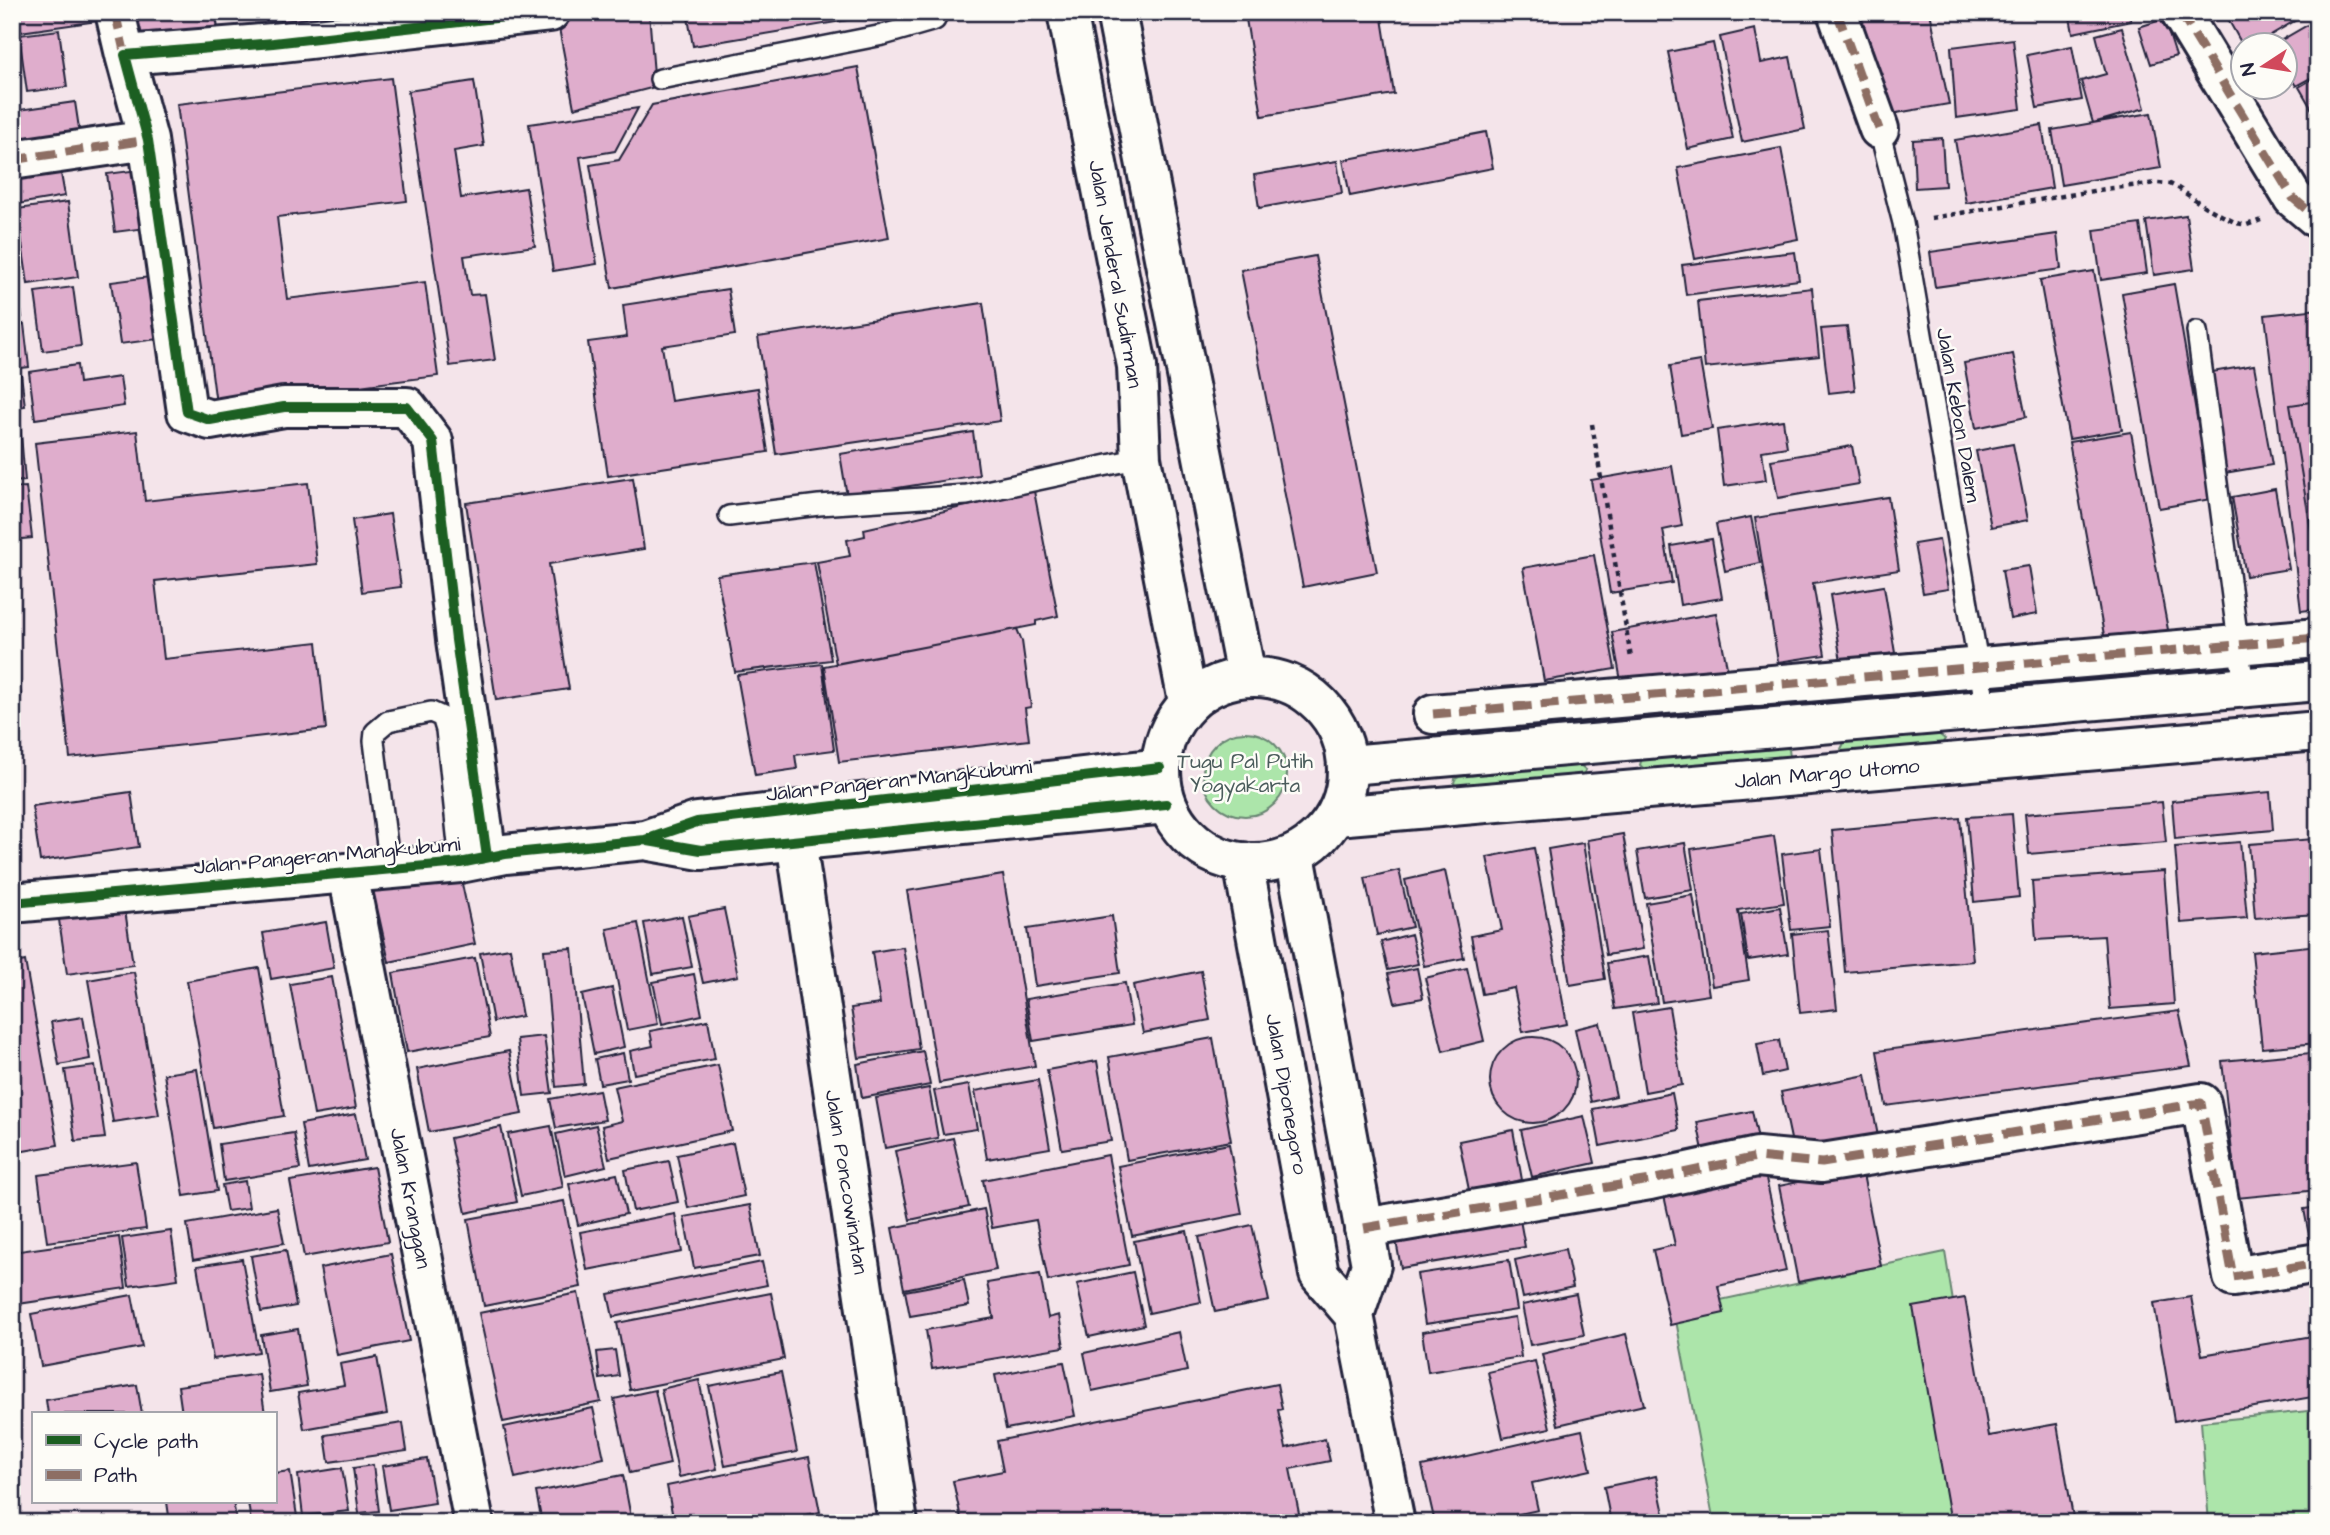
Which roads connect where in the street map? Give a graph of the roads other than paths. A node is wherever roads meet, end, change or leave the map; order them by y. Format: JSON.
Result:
{"nodes":[{"id":1,"x":115,"y":12,"type":"edge"},
{"id":2,"x":550,"y":12,"type":"edge"},
{"id":3,"x":1067,"y":12,"type":"edge"},
{"id":4,"x":1116,"y":12,"type":"edge"},
{"id":5,"x":1837,"y":12,"type":"edge"},
{"id":6,"x":2180,"y":12,"type":"edge"},
{"id":7,"x":935,"y":20,"type":"dead end"},
{"id":8,"x":125,"y":55,"type":"junction"},
{"id":9,"x":660,"y":79,"type":"dead end"},
{"id":10,"x":1879,"y":129,"type":"joint"},
{"id":11,"x":148,"y":140,"type":"junction"},
{"id":12,"x":12,"y":160,"type":"edge"},
{"id":13,"x":2309,"y":212,"type":"edge"},
{"id":14,"x":1159,"y":227,"type":"junction"},
{"id":15,"x":1112,"y":236,"type":"junction"},
{"id":16,"x":2197,"y":331,"type":"dead end"},
{"id":17,"x":1141,"y":458,"type":"junction"},
{"id":18,"x":729,"y":516,"type":"dead end"},
{"id":19,"x":2318,"y":638,"type":"edge"},
{"id":20,"x":2239,"y":645,"type":"junction"},
{"id":21,"x":1980,"y":667,"type":"junction"},
{"id":22,"x":1246,"y":676,"type":"junction"},
{"id":23,"x":2318,"y":681,"type":"edge"},
{"id":24,"x":2244,"y":687,"type":"junction"},
{"id":25,"x":2206,"y":690,"type":"junction"},
{"id":26,"x":1188,"y":702,"type":"junction"},
{"id":27,"x":1986,"y":710,"type":"junction"},
{"id":28,"x":1433,"y":714,"type":"dead end"},
{"id":29,"x":1814,"y":724,"type":"junction"},
{"id":30,"x":2318,"y":731,"type":"edge"},
{"id":31,"x":2210,"y":740,"type":"junction"},
{"id":32,"x":1612,"y":742,"type":"junction"},
{"id":33,"x":1993,"y":759,"type":"junction"},
{"id":34,"x":1349,"y":765,"type":"junction"},
{"id":35,"x":1818,"y":774,"type":"junction"},
{"id":36,"x":1163,"y":786,"type":"junction"},
{"id":37,"x":1617,"y":792,"type":"junction"},
{"id":38,"x":1336,"y":816,"type":"junction"},
{"id":39,"x":645,"y":841,"type":"junction"},
{"id":40,"x":796,"y":841,"type":"junction"},
{"id":41,"x":1295,"y":855,"type":"junction"},
{"id":42,"x":473,"y":860,"type":"junction"},
{"id":43,"x":1243,"y":862,"type":"junction"},
{"id":44,"x":390,"y":869,"type":"junction"},
{"id":45,"x":348,"y":873,"type":"junction"},
{"id":46,"x":12,"y":903,"type":"edge"},
{"id":47,"x":1364,"y":1228,"type":"junction"},
{"id":48,"x":2318,"y":1263,"type":"edge"},
{"id":49,"x":1354,"y":1315,"type":"junction"},
{"id":50,"x":474,"y":1523,"type":"edge"},
{"id":51,"x":898,"y":1523,"type":"edge"},
{"id":52,"x":1395,"y":1523,"type":"edge"}],
"edges":[{"from":1,"to":8,"type":"street"},
{"from":2,"to":8,"type":"street"},
{"from":3,"to":15,"type":"street","name":"Jalan Jenderal Sudirman"},
{"from":4,"to":14,"type":"street"},
{"from":5,"to":10,"type":"street"},
{"from":6,"to":13,"type":"street"},
{"from":7,"to":9,"type":"lane"},
{"from":8,"to":11,"type":"street"},
{"from":10,"to":21,"type":"lane","name":"Jalan Kebon Dalem"},
{"from":11,"to":12,"type":"street"},
{"from":11,"to":42,"type":"street"},
{"from":14,"to":15,"type":"street"},
{"from":14,"to":22,"type":"street"},
{"from":15,"to":17,"type":"street","name":"Jalan Jenderal Sudirman"},
{"from":16,"to":20,"type":"lane"},
{"from":17,"to":18,"type":"lane"},
{"from":17,"to":26,"type":"street","name":"Jalan Jenderal Sudirman"},
{"from":19,"to":20,"type":"street"},
{"from":20,"to":21,"type":"street"},
{"from":20,"to":24,"type":"lane"},
{"from":21,"to":27,"type":"lane","name":"Jalan Kebon Dalem"},
{"from":21,"to":28,"type":"street"},
{"from":22,"to":26,"type":"street"},
{"from":22,"to":34,"type":"street"},
{"from":23,"to":24,"type":"street"},
{"from":24,"to":25,"type":"street"},
{"from":25,"to":27,"type":"street"},
{"from":25,"to":31,"type":"street"},
{"from":26,"to":36,"type":"street"},
{"from":27,"to":29,"type":"street"},
{"from":27,"to":33,"type":"street"},
{"from":29,"to":32,"type":"street"},
{"from":29,"to":35,"type":"street"},
{"from":30,"to":31,"type":"street","name":"Jalan Margo Utomo"},
{"from":31,"to":33,"type":"street","name":"Jalan Margo Utomo"},
{"from":32,"to":34,"type":"street"},
{"from":32,"to":37,"type":"street"},
{"from":33,"to":35,"type":"street","name":"Jalan Margo Utomo"},
{"from":34,"to":38,"type":"street"},
{"from":35,"to":37,"type":"street","name":"Jalan Margo Utomo"},
{"from":36,"to":39,"type":"street","name":"Jalan Pangeran Mangkubumi"},
{"from":36,"to":40,"type":"street","name":"Jalan Pangeran Mangkubumi"},
{"from":36,"to":43,"type":"street"},
{"from":37,"to":38,"type":"street","name":"Jalan Margo Utomo"},
{"from":38,"to":41,"type":"street"},
{"from":39,"to":40,"type":"street","name":"Jalan Pangeran Mangkubumi"},
{"from":39,"to":42,"type":"street","name":"Jalan Pangeran Mangkubumi"},
{"from":40,"to":51,"type":"street","name":"Jalan Poncowinatan"},
{"from":41,"to":43,"type":"street"},
{"from":41,"to":47,"type":"street","name":"Jalan Diponegoro"},
{"from":42,"to":44,"type":"street","name":"Jalan Pangeran Mangkubumi"},
{"from":42,"to":44,"type":"lane"},
{"from":43,"to":49,"type":"street","name":"Jalan Diponegoro"},
{"from":44,"to":45,"type":"street","name":"Jalan Pangeran Mangkubumi"},
{"from":45,"to":46,"type":"street","name":"Jalan Pangeran Mangkubumi"},
{"from":45,"to":50,"type":"street","name":"Jalan Kranggan"},
{"from":47,"to":48,"type":"street"},
{"from":47,"to":49,"type":"street","name":"Jalan Diponegoro"},
{"from":49,"to":52,"type":"street","name":"Jalan Diponegoro"}]}
